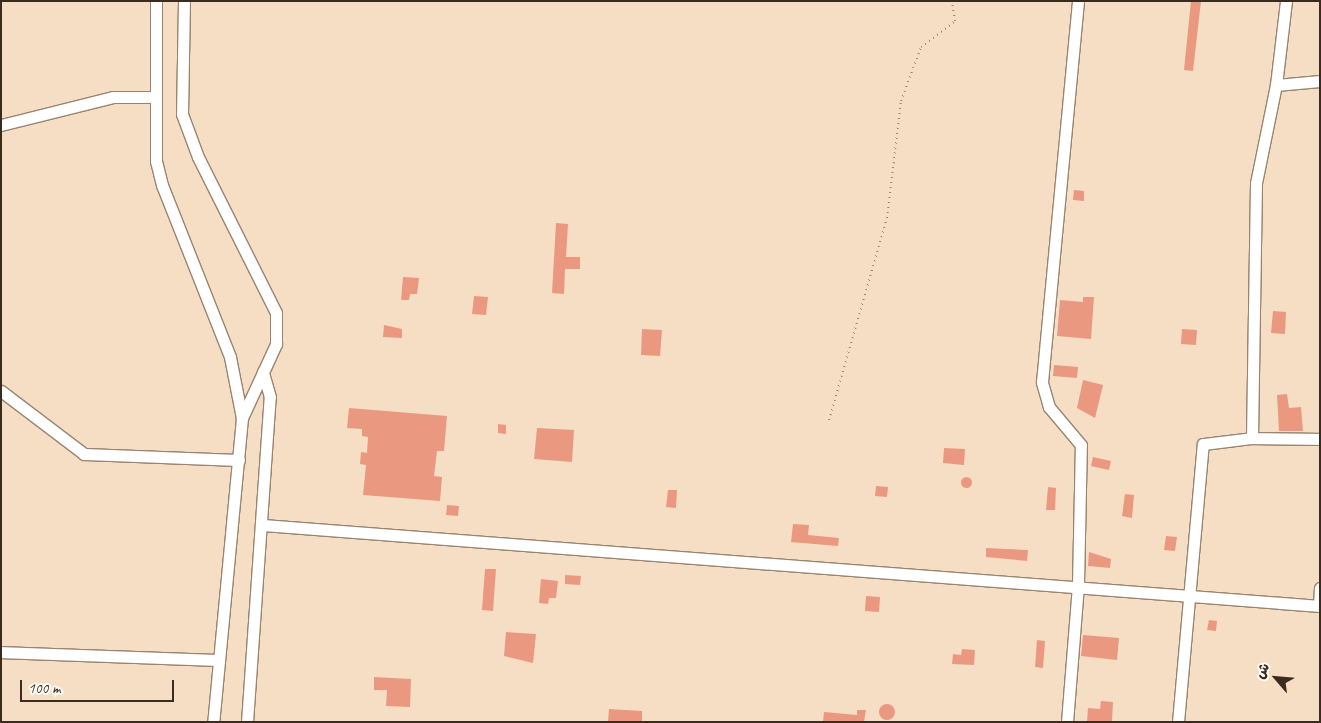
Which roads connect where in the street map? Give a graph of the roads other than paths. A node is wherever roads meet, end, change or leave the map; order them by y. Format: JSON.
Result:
{"nodes":[{"id":1,"x":156,"y":1,"type":"edge"},
{"id":2,"x":184,"y":1,"type":"edge"},
{"id":3,"x":1078,"y":1,"type":"edge"},
{"id":4,"x":1286,"y":1,"type":"edge"},
{"id":5,"x":1320,"y":81,"type":"edge"},
{"id":6,"x":1276,"y":85,"type":"junction"},
{"id":7,"x":155,"y":97,"type":"junction"},
{"id":8,"x":1,"y":125,"type":"edge"},
{"id":9,"x":263,"y":372,"type":"junction"},
{"id":10,"x":1,"y":391,"type":"edge"},
{"id":11,"x":242,"y":418,"type":"junction"},
{"id":12,"x":1252,"y":438,"type":"junction"},
{"id":13,"x":1320,"y":439,"type":"edge"},
{"id":14,"x":240,"y":460,"type":"junction"},
{"id":15,"x":263,"y":525,"type":"junction"},
{"id":16,"x":1078,"y":584,"type":"junction"},
{"id":17,"x":1320,"y":588,"type":"edge"},
{"id":18,"x":1189,"y":599,"type":"junction"},
{"id":19,"x":1319,"y":606,"type":"edge"},
{"id":20,"x":1,"y":652,"type":"edge"},
{"id":21,"x":219,"y":660,"type":"junction"},
{"id":22,"x":213,"y":722,"type":"edge"},
{"id":23,"x":248,"y":722,"type":"edge"},
{"id":24,"x":1067,"y":722,"type":"edge"},
{"id":25,"x":1178,"y":722,"type":"edge"}],
"edges":[{"from":1,"to":7,"type":"street"},
{"from":2,"to":9,"type":"street"},
{"from":3,"to":16,"type":"street"},
{"from":4,"to":6,"type":"street"},
{"from":5,"to":6,"type":"street"},
{"from":6,"to":12,"type":"street"},
{"from":7,"to":8,"type":"street"},
{"from":7,"to":11,"type":"street"},
{"from":9,"to":11,"type":"street"},
{"from":9,"to":15,"type":"street"},
{"from":10,"to":14,"type":"street"},
{"from":11,"to":14,"type":"street"},
{"from":12,"to":13,"type":"street"},
{"from":12,"to":18,"type":"street"},
{"from":14,"to":21,"type":"street"},
{"from":15,"to":16,"type":"street"},
{"from":15,"to":23,"type":"street"},
{"from":16,"to":18,"type":"street"},
{"from":16,"to":24,"type":"street"},
{"from":17,"to":19,"type":"street"},
{"from":18,"to":19,"type":"street"},
{"from":18,"to":25,"type":"street"},
{"from":20,"to":21,"type":"street"},
{"from":21,"to":22,"type":"street"}]}
